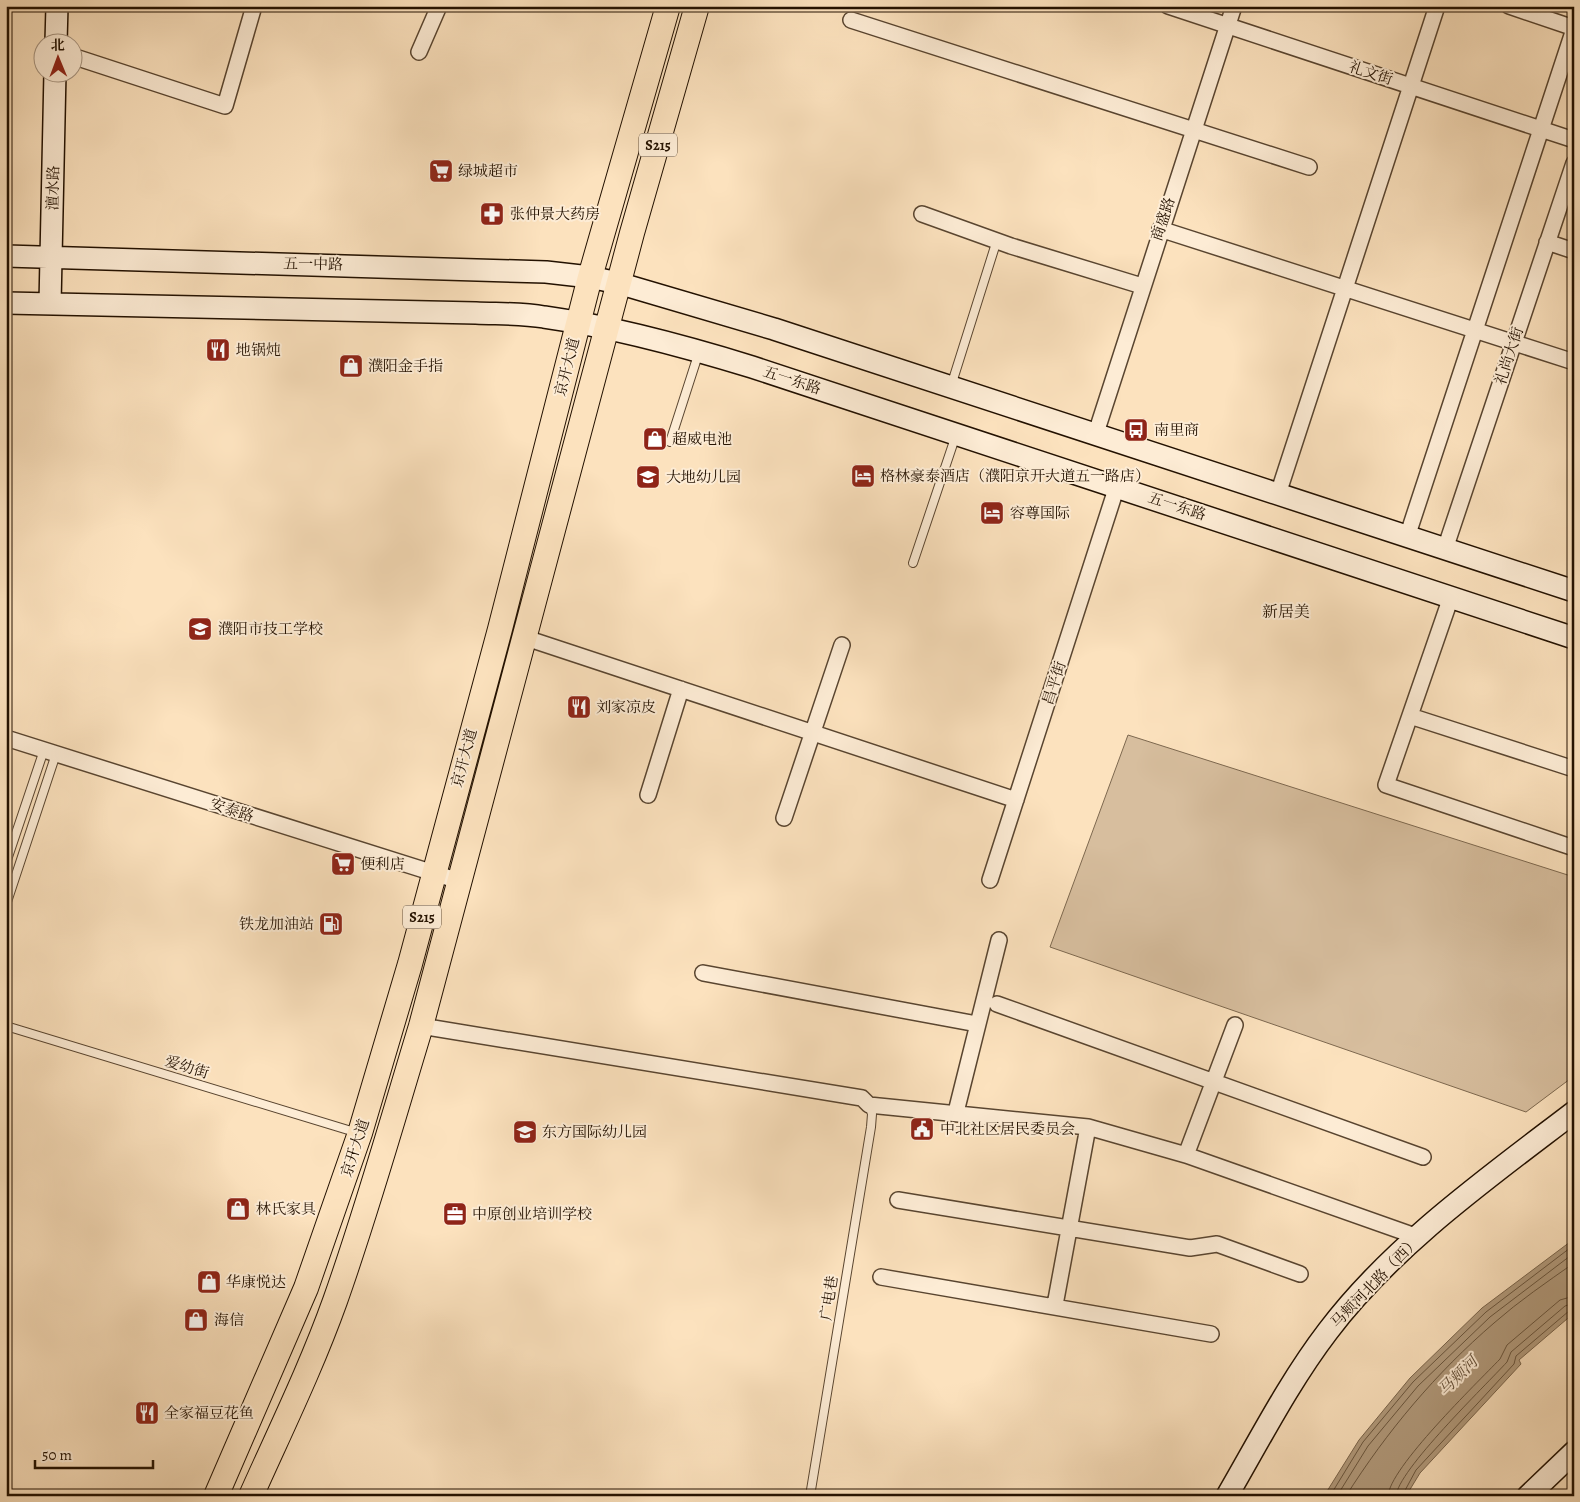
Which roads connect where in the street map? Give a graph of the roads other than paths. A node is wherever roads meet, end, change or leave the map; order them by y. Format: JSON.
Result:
{"nodes":[{"id":1,"x":57,"y":6,"type":"edge"},
{"id":2,"x":254,"y":6,"type":"edge"},
{"id":3,"x":439,"y":6,"type":"edge"},
{"id":4,"x":668,"y":6,"type":"edge"},
{"id":5,"x":696,"y":6,"type":"edge"},
{"id":6,"x":1168,"y":6,"type":"edge"},
{"id":7,"x":1234,"y":6,"type":"edge"},
{"id":8,"x":1437,"y":6,"type":"edge"},
{"id":9,"x":1509,"y":6,"type":"edge"},
{"id":10,"x":852,"y":20,"type":"dead end"},
{"id":11,"x":1228,"y":25,"type":"junction"},
{"id":12,"x":1574,"y":28,"type":"edge"},
{"id":13,"x":56,"y":32,"type":"edge"},
{"id":14,"x":419,"y":52,"type":"dead end"},
{"id":15,"x":82,"y":59,"type":"edge"},
{"id":16,"x":55,"y":82,"type":"edge"},
{"id":17,"x":1411,"y":86,"type":"junction"},
{"id":18,"x":1194,"y":128,"type":"junction"},
{"id":19,"x":1541,"y":129,"type":"junction"},
{"id":20,"x":1574,"y":140,"type":"edge"},
{"id":21,"x":1574,"y":163,"type":"edge"},
{"id":22,"x":1309,"y":167,"type":"dead end"},
{"id":23,"x":922,"y":214,"type":"dead end"},
{"id":24,"x":1160,"y":229,"type":"junction"},
{"id":25,"x":997,"y":240,"type":"junction"},
{"id":26,"x":1547,"y":242,"type":"junction"},
{"id":27,"x":1574,"y":251,"type":"edge"},
{"id":28,"x":6,"y":256,"type":"edge"},
{"id":29,"x":51,"y":258,"type":"junction"},
{"id":30,"x":590,"y":277,"type":"junction"},
{"id":31,"x":618,"y":283,"type":"junction"},
{"id":32,"x":1142,"y":286,"type":"junction"},
{"id":33,"x":1345,"y":288,"type":"junction"},
{"id":34,"x":6,"y":303,"type":"edge"},
{"id":35,"x":50,"y":304,"type":"junction"},
{"id":36,"x":578,"y":322,"type":"junction"},
{"id":37,"x":606,"y":328,"type":"junction"},
{"id":38,"x":1475,"y":330,"type":"junction"},
{"id":39,"x":1514,"y":342,"type":"junction"},
{"id":40,"x":699,"y":351,"type":"junction"},
{"id":41,"x":1574,"y":362,"type":"edge"},
{"id":42,"x":951,"y":386,"type":"junction"},
{"id":43,"x":1096,"y":433,"type":"junction"},
{"id":44,"x":956,"y":434,"type":"junction"},
{"id":45,"x":670,"y":442,"type":"dead end"},
{"id":46,"x":1117,"y":486,"type":"junction"},
{"id":47,"x":1278,"y":494,"type":"junction"},
{"id":48,"x":1407,"y":537,"type":"junction"},
{"id":49,"x":1444,"y":549,"type":"junction"},
{"id":50,"x":913,"y":563,"type":"dead end"},
{"id":51,"x":1574,"y":591,"type":"edge"},
{"id":52,"x":1451,"y":598,"type":"junction"},
{"id":53,"x":523,"y":637,"type":"junction"},
{"id":54,"x":1574,"y":638,"type":"edge"},
{"id":55,"x":842,"y":645,"type":"dead end"},
{"id":56,"x":680,"y":689,"type":"junction"},
{"id":57,"x":1410,"y":716,"type":"junction"},
{"id":58,"x":813,"y":732,"type":"junction"},
{"id":59,"x":6,"y":738,"type":"edge"},
{"id":60,"x":50,"y":752,"type":"junction"},
{"id":61,"x":1574,"y":769,"type":"edge"},
{"id":62,"x":648,"y":795,"type":"dead end"},
{"id":63,"x":1016,"y":800,"type":"junction"},
{"id":64,"x":784,"y":818,"type":"dead end"},
{"id":65,"x":1574,"y":848,"type":"edge"},
{"id":66,"x":6,"y":863,"type":"edge"},
{"id":67,"x":433,"y":874,"type":"junction"},
{"id":68,"x":990,"y":880,"type":"dead end"},
{"id":69,"x":459,"y":881,"type":"junction"},
{"id":70,"x":6,"y":905,"type":"edge"},
{"id":71,"x":999,"y":940,"type":"dead end"},
{"id":72,"x":703,"y":973,"type":"dead end"},
{"id":73,"x":997,"y":1004,"type":"dead end"},
{"id":74,"x":977,"y":1024,"type":"junction"},
{"id":75,"x":1236,"y":1025,"type":"dead end"},
{"id":76,"x":6,"y":1026,"type":"edge"},
{"id":77,"x":421,"y":1026,"type":"junction"},
{"id":78,"x":1214,"y":1082,"type":"junction"},
{"id":79,"x":869,"y":1104,"type":"junction"},
{"id":80,"x":956,"y":1112,"type":"junction"},
{"id":81,"x":1574,"y":1112,"type":"edge"},
{"id":82,"x":1088,"y":1127,"type":"junction"},
{"id":83,"x":360,"y":1133,"type":"junction"},
{"id":84,"x":1186,"y":1155,"type":"junction"},
{"id":85,"x":1423,"y":1157,"type":"dead end"},
{"id":86,"x":898,"y":1200,"type":"dead end"},
{"id":87,"x":1070,"y":1228,"type":"junction"},
{"id":88,"x":1418,"y":1236,"type":"junction"},
{"id":89,"x":1300,"y":1274,"type":"dead end"},
{"id":90,"x":882,"y":1277,"type":"dead end"},
{"id":91,"x":1055,"y":1306,"type":"junction"},
{"id":92,"x":1211,"y":1334,"type":"dead end"},
{"id":93,"x":283,"y":1424,"type":"junction"},
{"id":94,"x":235,"y":1455,"type":"junction"},
{"id":95,"x":1571,"y":1458,"type":"edge"},
{"id":96,"x":207,"y":1496,"type":"edge"},
{"id":97,"x":216,"y":1496,"type":"edge"},
{"id":98,"x":251,"y":1496,"type":"edge"},
{"id":99,"x":259,"y":1496,"type":"edge"},
{"id":100,"x":810,"y":1496,"type":"edge"},
{"id":101,"x":1227,"y":1496,"type":"edge"},
{"id":102,"x":1528,"y":1496,"type":"edge"}],
"edges":[{"from":1,"to":13,"type":"street"},
{"from":2,"to":15,"type":"street"},
{"from":3,"to":14,"type":"street"},
{"from":4,"to":30,"type":"main road","name":"京开大道","number":"S215"},
{"from":5,"to":31,"type":"main road","name":"京开大道","number":"S215"},
{"from":6,"to":11,"type":"street","name":"礼文街"},
{"from":7,"to":11,"type":"street","name":"商盛路"},
{"from":8,"to":17,"type":"street"},
{"from":9,"to":12,"type":"street"},
{"from":10,"to":18,"type":"street"},
{"from":11,"to":17,"type":"street","name":"礼文街"},
{"from":11,"to":18,"type":"street","name":"商盛路"},
{"from":12,"to":19,"type":"street"},
{"from":16,"to":29,"type":"street","name":"澶水路"},
{"from":17,"to":19,"type":"street","name":"礼文街"},
{"from":17,"to":33,"type":"street"},
{"from":18,"to":22,"type":"street"},
{"from":18,"to":24,"type":"street","name":"商盛路"},
{"from":19,"to":20,"type":"street","name":"礼文街"},
{"from":19,"to":38,"type":"street"},
{"from":21,"to":26,"type":"street","name":"礼尚大街"},
{"from":23,"to":25,"type":"street"},
{"from":24,"to":32,"type":"street","name":"商盛路"},
{"from":24,"to":33,"type":"street"},
{"from":25,"to":32,"type":"street"},
{"from":25,"to":42,"type":"lane"},
{"from":26,"to":27,"type":"street"},
{"from":26,"to":39,"type":"street","name":"礼尚大街"},
{"from":28,"to":29,"type":"street","name":"五一中路"},
{"from":29,"to":30,"type":"street","name":"五一中路"},
{"from":29,"to":35,"type":"street","name":"澶水路"},
{"from":30,"to":31,"type":"street","name":"五一中路"},
{"from":30,"to":36,"type":"main road","name":"京开大道","number":"S215"},
{"from":31,"to":37,"type":"main road","name":"京开大道","number":"S215"},
{"from":31,"to":42,"type":"street"},
{"from":32,"to":43,"type":"street","name":"商盛路"},
{"from":33,"to":38,"type":"street"},
{"from":33,"to":47,"type":"street"},
{"from":34,"to":35,"type":"street"},
{"from":35,"to":36,"type":"street"},
{"from":36,"to":37,"type":"street"},
{"from":36,"to":67,"type":"main road","name":"京开大道","number":"S215"},
{"from":37,"to":40,"type":"street","name":"五一东路"},
{"from":37,"to":53,"type":"main road","name":"京开大道","number":"S215"},
{"from":38,"to":39,"type":"street"},
{"from":38,"to":48,"type":"street"},
{"from":39,"to":41,"type":"street"},
{"from":39,"to":49,"type":"street","name":"礼尚大街"},
{"from":40,"to":44,"type":"street","name":"五一东路"},
{"from":40,"to":45,"type":"lane"},
{"from":42,"to":43,"type":"street"},
{"from":43,"to":47,"type":"street"},
{"from":44,"to":46,"type":"street","name":"五一东路"},
{"from":44,"to":50,"type":"lane"},
{"from":46,"to":52,"type":"street","name":"五一东路"},
{"from":46,"to":63,"type":"street","name":"昌平街"},
{"from":47,"to":48,"type":"street"},
{"from":48,"to":49,"type":"street"},
{"from":49,"to":51,"type":"street"},
{"from":52,"to":54,"type":"street","name":"五一东路"},
{"from":52,"to":57,"type":"street"},
{"from":53,"to":56,"type":"street"},
{"from":53,"to":69,"type":"main road","name":"京开大道","number":"S215"},
{"from":55,"to":58,"type":"street"},
{"from":56,"to":58,"type":"street"},
{"from":56,"to":62,"type":"street"},
{"from":57,"to":61,"type":"street"},
{"from":57,"to":65,"type":"street"},
{"from":58,"to":63,"type":"street"},
{"from":58,"to":64,"type":"street"},
{"from":59,"to":60,"type":"street","name":"安泰路"},
{"from":60,"to":66,"type":"lane"},
{"from":60,"to":67,"type":"street","name":"安泰路"},
{"from":60,"to":70,"type":"lane"},
{"from":63,"to":68,"type":"street","name":"昌平街"},
{"from":67,"to":69,"type":"street","name":"安泰路"},
{"from":67,"to":83,"type":"main road","name":"京开大道","number":"S215"},
{"from":69,"to":77,"type":"main road","name":"京开大道","number":"S215"},
{"from":71,"to":74,"type":"street"},
{"from":72,"to":74,"type":"street"},
{"from":73,"to":78,"type":"street"},
{"from":74,"to":80,"type":"street"},
{"from":75,"to":78,"type":"street"},
{"from":76,"to":83,"type":"lane","name":"爱幼街"},
{"from":77,"to":79,"type":"street"},
{"from":77,"to":93,"type":"main road","name":"京开大道","number":"S215"},
{"from":78,"to":84,"type":"street"},
{"from":78,"to":85,"type":"street"},
{"from":79,"to":80,"type":"street"},
{"from":79,"to":100,"type":"lane","name":"广电巷"},
{"from":80,"to":82,"type":"street"},
{"from":81,"to":88,"type":"street","name":"马颊河北路（西）"},
{"from":82,"to":84,"type":"street"},
{"from":82,"to":87,"type":"street"},
{"from":83,"to":94,"type":"main road","name":"京开大道","number":"S215"},
{"from":84,"to":88,"type":"street"},
{"from":86,"to":87,"type":"street"},
{"from":87,"to":89,"type":"street"},
{"from":87,"to":91,"type":"street"},
{"from":88,"to":101,"type":"street","name":"马颊河北路（西）"},
{"from":90,"to":91,"type":"street"},
{"from":91,"to":92,"type":"street"},
{"from":93,"to":98,"type":"main road","name":"京开大道","number":"S215"},
{"from":93,"to":99,"type":"main road"},
{"from":94,"to":96,"type":"main road"},
{"from":94,"to":97,"type":"main road","name":"京开大道","number":"S215"},
{"from":95,"to":102,"type":"street"}]}
